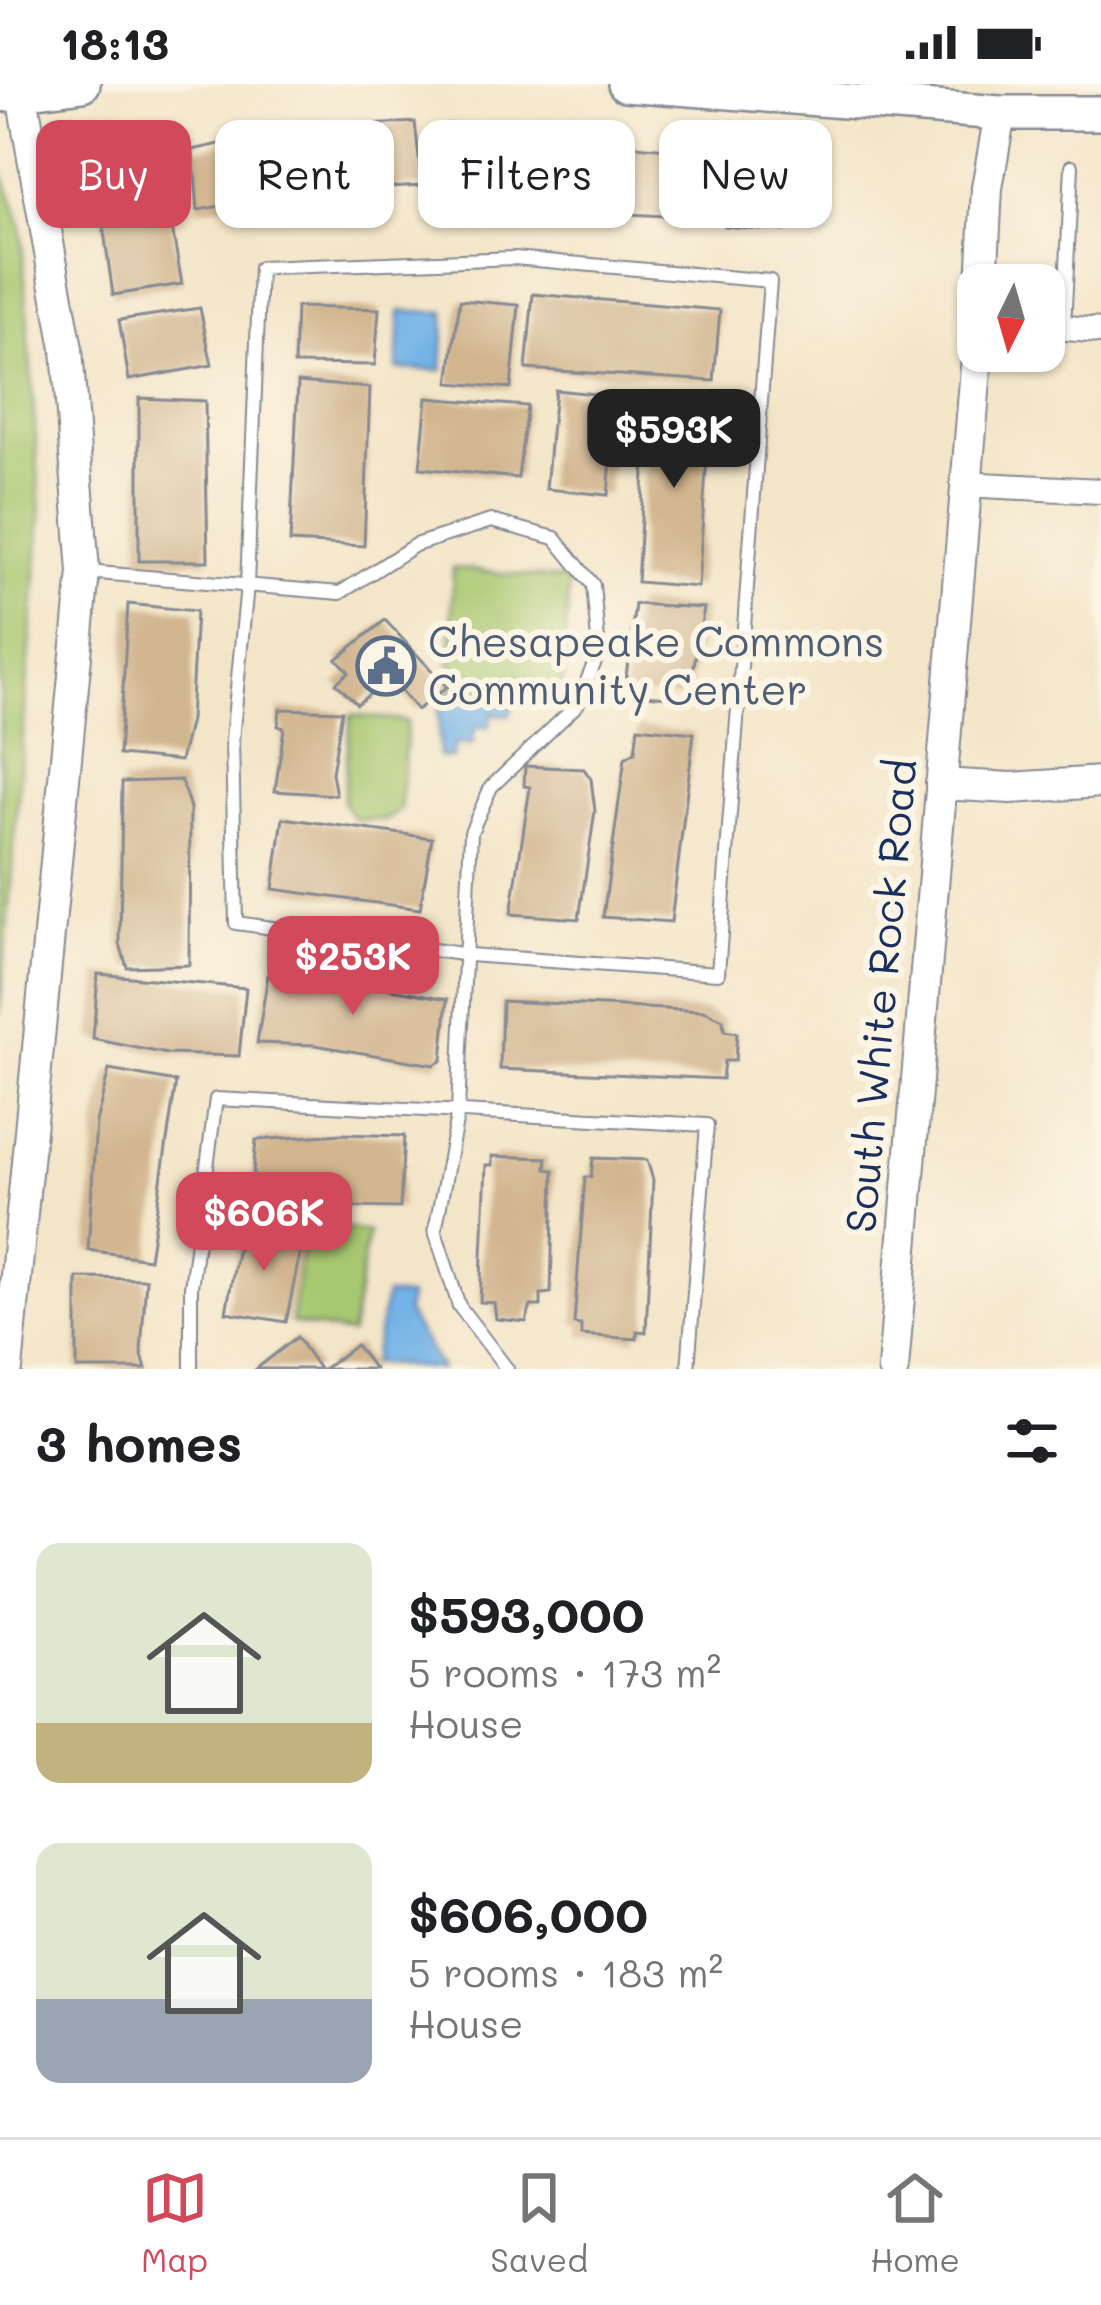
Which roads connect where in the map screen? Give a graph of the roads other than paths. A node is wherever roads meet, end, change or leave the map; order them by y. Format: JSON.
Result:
{"nodes":[{"id":1,"x":83,"y":84,"type":"edge"},
{"id":2,"x":625,"y":84,"type":"edge"},
{"id":3,"x":14,"y":91,"type":"edge"},
{"id":4,"x":1000,"y":113,"type":"junction"},
{"id":5,"x":1101,"y":113,"type":"edge"},
{"id":6,"x":1072,"y":166,"type":"dead end"},
{"id":7,"x":983,"y":264,"type":"edge"},
{"id":8,"x":1061,"y":264,"type":"edge"},
{"id":9,"x":1065,"y":328,"type":"edge"},
{"id":10,"x":1101,"y":331,"type":"edge"},
{"id":11,"x":978,"y":372,"type":"edge"},
{"id":12,"x":978,"y":483,"type":"junction"},
{"id":13,"x":1101,"y":491,"type":"edge"},
{"id":14,"x":84,"y":572,"type":"junction"},
{"id":15,"x":248,"y":585,"type":"junction"},
{"id":16,"x":1101,"y":782,"type":"edge"},
{"id":17,"x":941,"y":784,"type":"junction"},
{"id":18,"x":469,"y":955,"type":"junction"},
{"id":19,"x":458,"y":1111,"type":"junction"},
{"id":20,"x":7,"y":1369,"type":"edge"},
{"id":21,"x":191,"y":1369,"type":"edge"},
{"id":22,"x":507,"y":1369,"type":"edge"},
{"id":23,"x":688,"y":1369,"type":"edge"},
{"id":24,"x":892,"y":1369,"type":"edge"}],
"edges":[{"from":1,"to":3,"type":"main road"},
{"from":2,"to":4,"type":"main road"},
{"from":3,"to":14,"type":"street"},
{"from":4,"to":5,"type":"main road"},
{"from":4,"to":7,"type":"street"},
{"from":6,"to":8,"type":"lane"},
{"from":9,"to":10,"type":"street"},
{"from":11,"to":12,"type":"street","name":"South White Rock Road"},
{"from":12,"to":13,"type":"street"},
{"from":12,"to":17,"type":"street","name":"South White Rock Road"},
{"from":14,"to":15,"type":"lane"},
{"from":14,"to":20,"type":"street"},
{"from":15,"to":18,"type":"lane"},
{"from":15,"to":18,"type":"lane"},
{"from":15,"to":18,"type":"lane"},
{"from":16,"to":17,"type":"street"},
{"from":17,"to":24,"type":"street","name":"South White Rock Road"},
{"from":18,"to":19,"type":"lane"},
{"from":19,"to":21,"type":"lane"},
{"from":19,"to":22,"type":"lane"},
{"from":19,"to":23,"type":"lane"}]}
